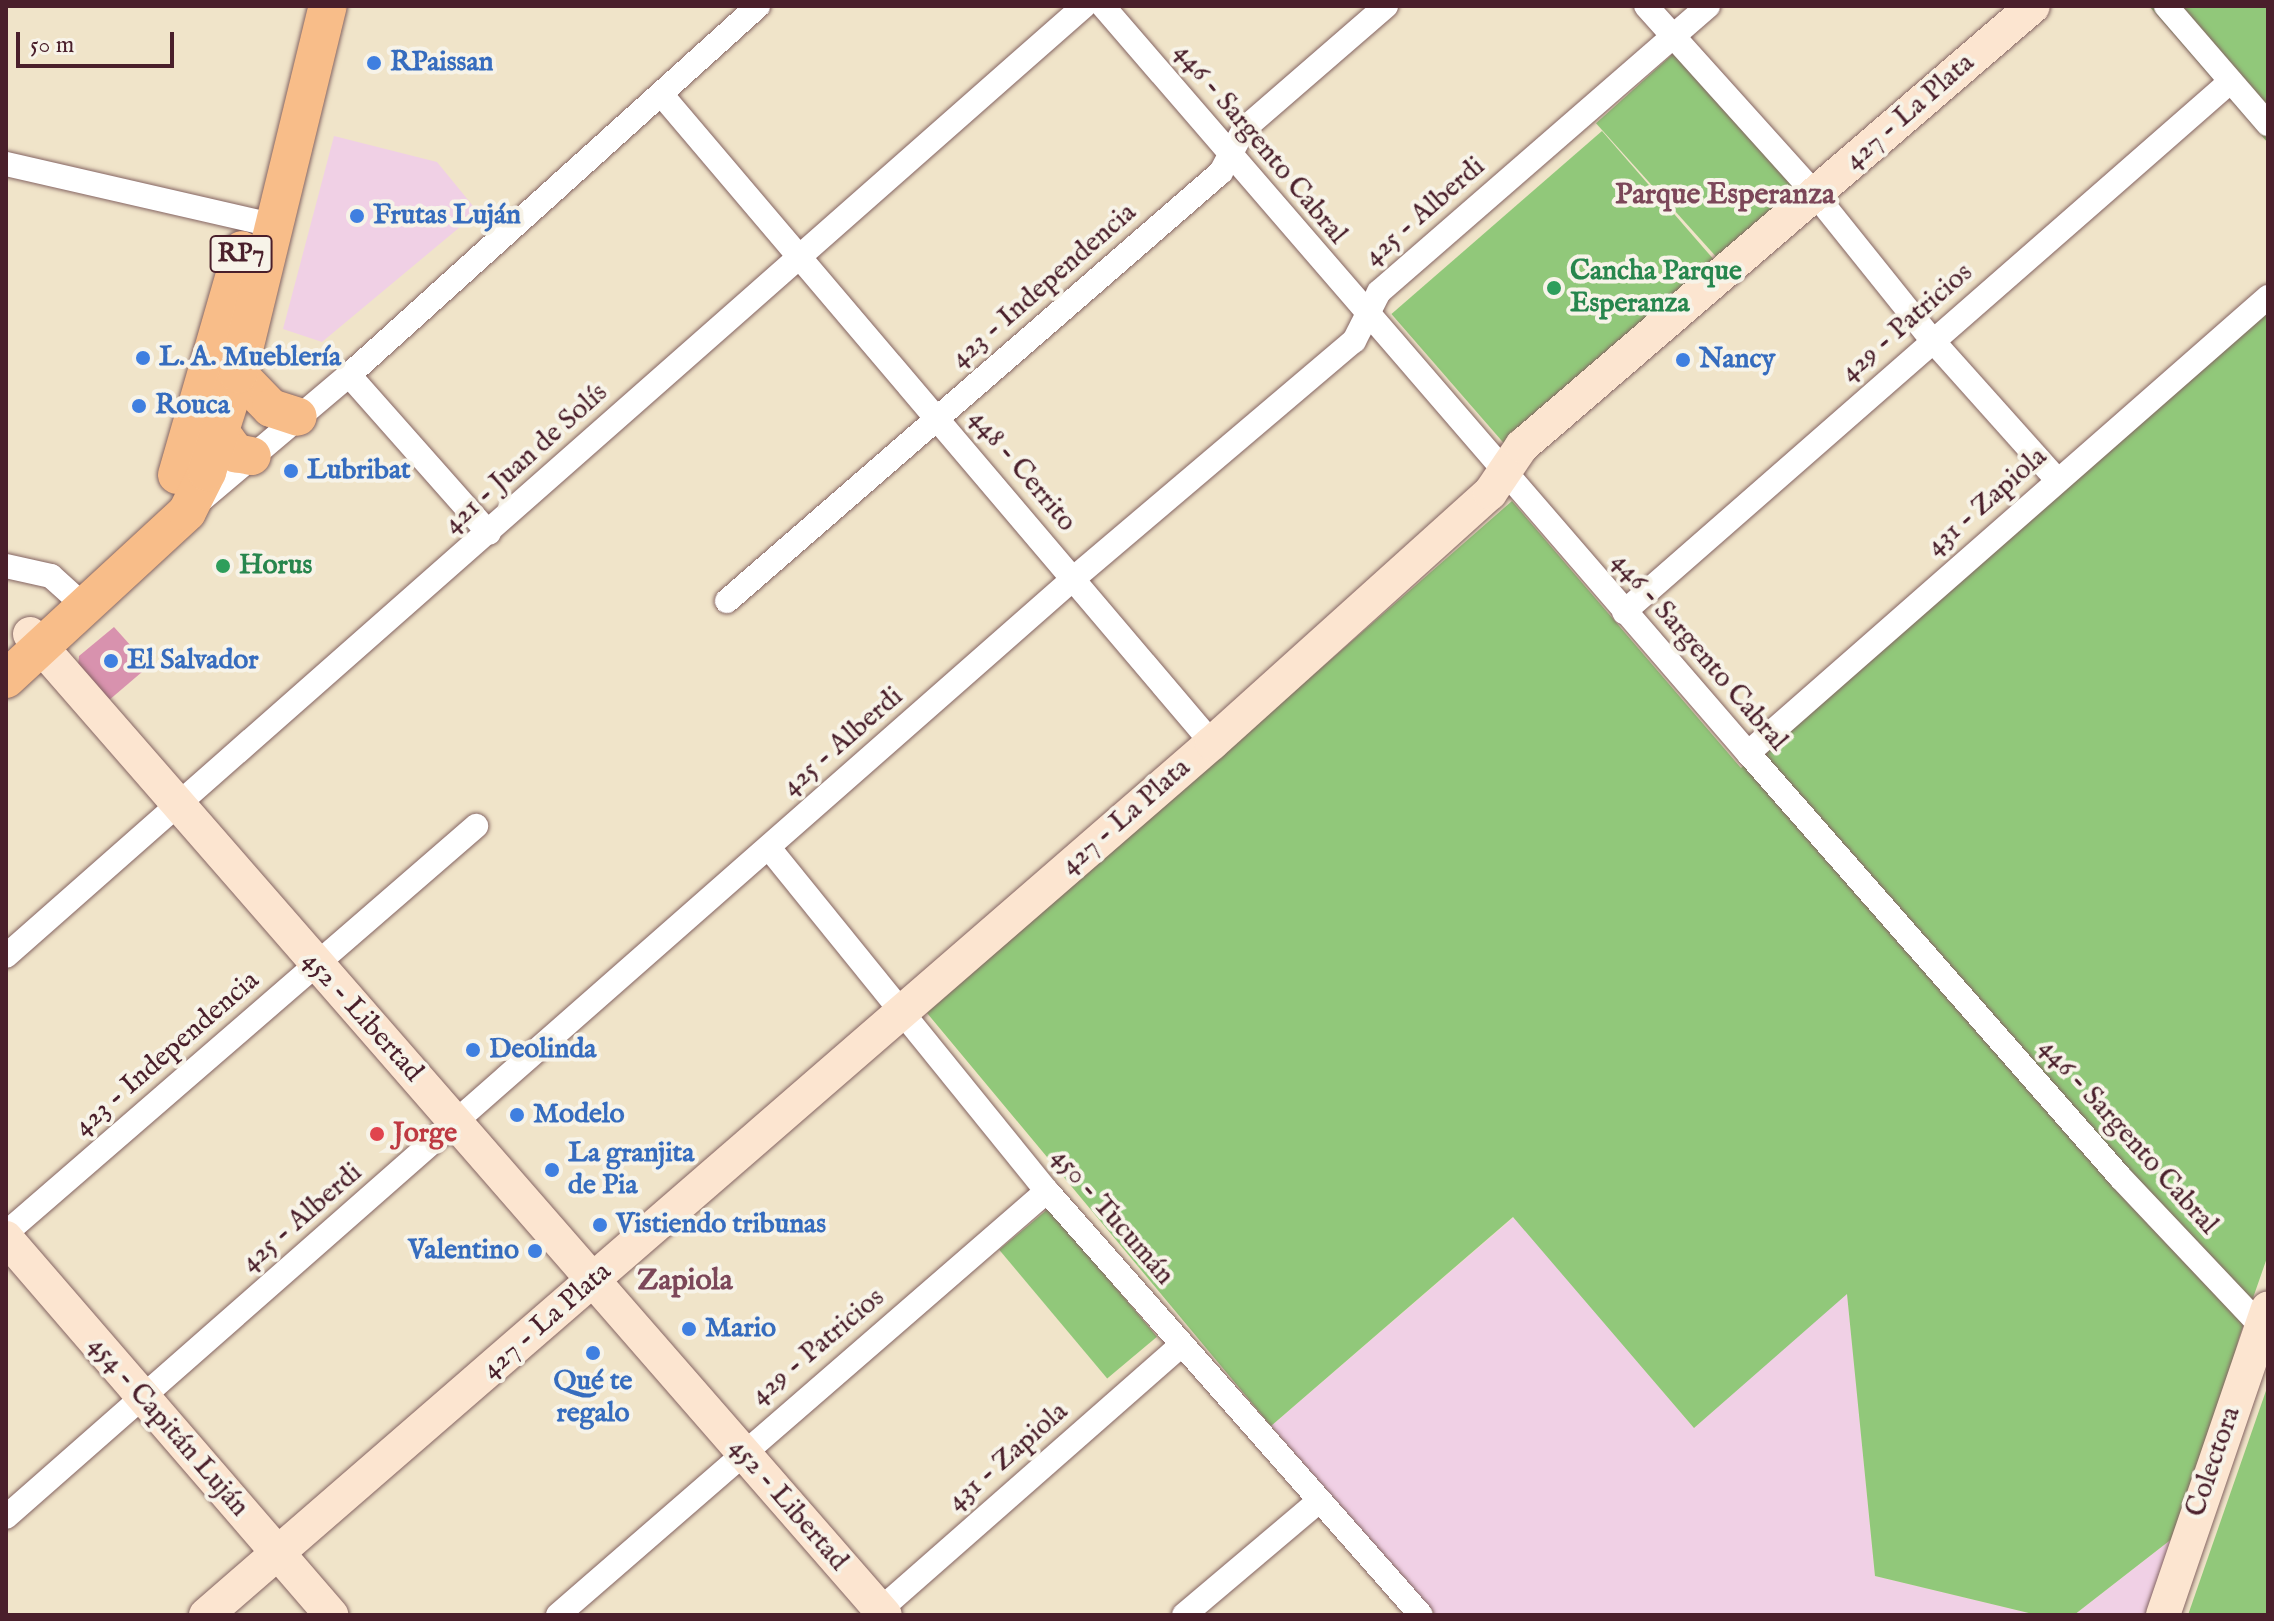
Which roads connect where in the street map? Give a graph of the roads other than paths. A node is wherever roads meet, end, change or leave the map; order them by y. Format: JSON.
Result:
{"nodes":[{"id":1,"x":304,"y":6,"type":"edge"},
{"id":2,"x":328,"y":6,"type":"edge"},
{"id":3,"x":758,"y":6,"type":"edge"},
{"id":4,"x":1084,"y":6,"type":"edge"},
{"id":5,"x":1103,"y":6,"type":"edge"},
{"id":6,"x":1386,"y":6,"type":"edge"},
{"id":7,"x":1646,"y":6,"type":"edge"},
{"id":8,"x":1708,"y":6,"type":"edge"},
{"id":9,"x":2033,"y":6,"type":"edge"},
{"id":10,"x":2166,"y":6,"type":"edge"},
{"id":11,"x":1672,"y":37,"type":"junction"},
{"id":12,"x":2231,"y":81,"type":"junction"},
{"id":13,"x":661,"y":94,"type":"junction"},
{"id":14,"x":2268,"y":124,"type":"edge"},
{"id":15,"x":1231,"y":153,"type":"junction"},
{"id":16,"x":6,"y":164,"type":"edge"},
{"id":17,"x":1815,"y":194,"type":"junction"},
{"id":18,"x":262,"y":223,"type":"junction"},
{"id":19,"x":799,"y":256,"type":"junction"},
{"id":20,"x":2268,"y":297,"type":"edge"},
{"id":21,"x":1365,"y":315,"type":"junction"},
{"id":22,"x":1932,"y":340,"type":"junction"},
{"id":23,"x":238,"y":374,"type":"junction"},
{"id":24,"x":349,"y":375,"type":"junction"},
{"id":25,"x":298,"y":417,"type":"junction"},
{"id":26,"x":937,"y":417,"type":"junction"},
{"id":27,"x":219,"y":430,"type":"junction"},
{"id":28,"x":252,"y":456,"type":"junction"},
{"id":29,"x":1504,"y":474,"type":"junction"},
{"id":30,"x":2057,"y":480,"type":"junction"},
{"id":31,"x":177,"y":506,"type":"junction"},
{"id":32,"x":489,"y":533,"type":"junction"},
{"id":33,"x":6,"y":566,"type":"edge"},
{"id":34,"x":1073,"y":579,"type":"junction"},
{"id":35,"x":62,"y":586,"type":"junction"},
{"id":36,"x":727,"y":601,"type":"dead end"},
{"id":37,"x":1624,"y":612,"type":"junction"},
{"id":38,"x":26,"y":646,"type":"edge"},
{"id":39,"x":6,"y":679,"type":"edge"},
{"id":40,"x":1212,"y":743,"type":"junction"},
{"id":41,"x":1748,"y":753,"type":"junction"},
{"id":42,"x":177,"y":807,"type":"junction"},
{"id":43,"x":476,"y":826,"type":"dead end"},
{"id":44,"x":769,"y":848,"type":"junction"},
{"id":45,"x":6,"y":956,"type":"edge"},
{"id":46,"x":316,"y":965,"type":"junction"},
{"id":47,"x":904,"y":1009,"type":"junction"},
{"id":48,"x":457,"y":1123,"type":"junction"},
{"id":49,"x":1047,"y":1191,"type":"junction"},
{"id":50,"x":6,"y":1235,"type":"edge"},
{"id":51,"x":592,"y":1282,"type":"junction"},
{"id":52,"x":2265,"y":1318,"type":"edge"},
{"id":53,"x":1182,"y":1344,"type":"junction"},
{"id":54,"x":142,"y":1397,"type":"junction"},
{"id":55,"x":741,"y":1452,"type":"junction"},
{"id":56,"x":1319,"y":1501,"type":"junction"},
{"id":57,"x":6,"y":1517,"type":"edge"},
{"id":58,"x":278,"y":1553,"type":"junction"},
{"id":59,"x":880,"y":1613,"type":"edge"},
{"id":60,"x":206,"y":1615,"type":"edge"},
{"id":61,"x":331,"y":1615,"type":"edge"},
{"id":62,"x":558,"y":1615,"type":"edge"},
{"id":63,"x":1184,"y":1615,"type":"edge"},
{"id":64,"x":1421,"y":1615,"type":"edge"},
{"id":65,"x":2163,"y":1615,"type":"edge"}],
"edges":[{"from":1,"to":18,"type":"main road","number":"RP7"},
{"from":2,"to":18,"type":"main road","number":"RP7"},
{"from":3,"to":13,"type":"street"},
{"from":4,"to":19,"type":"street","name":"421 - Juan de Solís"},
{"from":5,"to":15,"type":"street","name":"446 - Sargento Cabral"},
{"from":6,"to":15,"type":"street","name":"423 - Independencia"},
{"from":7,"to":11,"type":"street"},
{"from":8,"to":11,"type":"street","name":"425 - Alberdi"},
{"from":9,"to":17,"type":"street","name":"427 - La Plata"},
{"from":10,"to":12,"type":"street"},
{"from":11,"to":17,"type":"street"},
{"from":11,"to":21,"type":"street","name":"425 - Alberdi"},
{"from":12,"to":14,"type":"street"},
{"from":12,"to":22,"type":"street","name":"429 - Patricios"},
{"from":13,"to":19,"type":"street","name":"448 - Cerrito"},
{"from":13,"to":24,"type":"street"},
{"from":15,"to":21,"type":"street","name":"446 - Sargento Cabral"},
{"from":15,"to":26,"type":"street","name":"423 - Independencia"},
{"from":16,"to":18,"type":"street"},
{"from":17,"to":22,"type":"street"},
{"from":17,"to":29,"type":"street","name":"427 - La Plata"},
{"from":18,"to":23,"type":"main road","number":"RP7"},
{"from":18,"to":31,"type":"main road","number":"RP7"},
{"from":19,"to":26,"type":"street","name":"448 - Cerrito"},
{"from":19,"to":32,"type":"street","name":"421 - Juan de Solís"},
{"from":20,"to":30,"type":"street","name":"431 - Zapiola"},
{"from":21,"to":29,"type":"street","name":"446 - Sargento Cabral"},
{"from":21,"to":34,"type":"street","name":"425 - Alberdi"},
{"from":22,"to":30,"type":"street"},
{"from":22,"to":37,"type":"street","name":"429 - Patricios"},
{"from":23,"to":25,"type":"main road"},
{"from":23,"to":27,"type":"main road","number":"RP7"},
{"from":24,"to":25,"type":"street"},
{"from":24,"to":32,"type":"street"},
{"from":25,"to":28,"type":"street"},
{"from":26,"to":34,"type":"street","name":"448 - Cerrito"},
{"from":26,"to":36,"type":"street","name":"423 - Independencia"},
{"from":27,"to":28,"type":"main road"},
{"from":27,"to":31,"type":"main road","number":"RP7"},
{"from":28,"to":31,"type":"street"},
{"from":29,"to":37,"type":"street","name":"446 - Sargento Cabral"},
{"from":29,"to":40,"type":"street","name":"427 - La Plata"},
{"from":30,"to":41,"type":"street","name":"431 - Zapiola"},
{"from":31,"to":35,"type":"main road","number":"RP7"},
{"from":31,"to":38,"type":"main road","number":"RP7"},
{"from":32,"to":42,"type":"street","name":"421 - Juan de Solís"},
{"from":33,"to":35,"type":"street"},
{"from":34,"to":40,"type":"street","name":"448 - Cerrito"},
{"from":34,"to":44,"type":"street","name":"425 - Alberdi"},
{"from":35,"to":38,"type":"main road","number":"RP7"},
{"from":37,"to":41,"type":"street","name":"446 - Sargento Cabral"},
{"from":38,"to":39,"type":"main road","number":"RP7"},
{"from":38,"to":42,"type":"street","name":"452 - Libertad"},
{"from":40,"to":47,"type":"street","name":"427 - La Plata"},
{"from":41,"to":52,"type":"street","name":"446 - Sargento Cabral"},
{"from":42,"to":45,"type":"street","name":"421 - Juan de Solís"},
{"from":42,"to":46,"type":"street","name":"452 - Libertad"},
{"from":43,"to":46,"type":"street","name":"423 - Independencia"},
{"from":44,"to":47,"type":"street","name":"450 - Tucumán"},
{"from":44,"to":48,"type":"street","name":"425 - Alberdi"},
{"from":46,"to":48,"type":"street","name":"452 - Libertad"},
{"from":46,"to":50,"type":"street","name":"423 - Independencia"},
{"from":47,"to":49,"type":"street","name":"450 - Tucumán"},
{"from":47,"to":51,"type":"street","name":"427 - La Plata"},
{"from":48,"to":51,"type":"street","name":"452 - Libertad"},
{"from":48,"to":54,"type":"street","name":"425 - Alberdi"},
{"from":49,"to":53,"type":"street","name":"450 - Tucumán"},
{"from":49,"to":55,"type":"street","name":"429 - Patricios"},
{"from":50,"to":54,"type":"street","name":"454 - Capitán Luján"},
{"from":51,"to":55,"type":"street","name":"452 - Libertad"},
{"from":51,"to":58,"type":"street","name":"427 - La Plata"},
{"from":52,"to":65,"type":"street","name":"Colectora"},
{"from":53,"to":56,"type":"street","name":"450 - Tucumán"},
{"from":53,"to":59,"type":"street","name":"431 - Zapiola"},
{"from":54,"to":57,"type":"street","name":"425 - Alberdi"},
{"from":54,"to":58,"type":"street","name":"454 - Capitán Luján"},
{"from":55,"to":59,"type":"street","name":"452 - Libertad"},
{"from":55,"to":62,"type":"street","name":"429 - Patricios"},
{"from":56,"to":63,"type":"street"},
{"from":56,"to":64,"type":"street","name":"450 - Tucumán"},
{"from":58,"to":60,"type":"street","name":"427 - La Plata"},
{"from":58,"to":61,"type":"street","name":"454 - Capitán Luján"}]}
